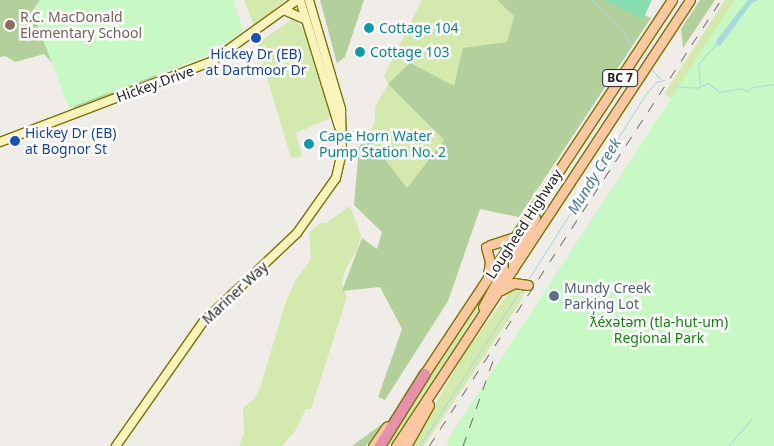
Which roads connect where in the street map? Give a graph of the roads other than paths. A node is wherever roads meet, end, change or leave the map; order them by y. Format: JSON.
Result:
{"nodes":[{"id":1,"x":298,"y":0,"type":"edge"},
{"id":2,"x":309,"y":0,"type":"edge"},
{"id":3,"x":672,"y":0,"type":"edge"},
{"id":4,"x":690,"y":0,"type":"edge"},
{"id":5,"x":284,"y":10,"type":"junction"},
{"id":6,"x":306,"y":20,"type":"junction"},
{"id":7,"x":342,"y":138,"type":"junction"},
{"id":8,"x":0,"y":142,"type":"edge"},
{"id":9,"x":569,"y":156,"type":"junction"},
{"id":10,"x":517,"y":235,"type":"junction"},
{"id":11,"x":502,"y":258,"type":"junction"},
{"id":12,"x":514,"y":269,"type":"junction"},
{"id":13,"x":485,"y":284,"type":"junction"},
{"id":14,"x":528,"y":285,"type":"dead end"},
{"id":15,"x":500,"y":290,"type":"junction"},
{"id":16,"x":460,"y":351,"type":"junction"},
{"id":17,"x":425,"y":374,"type":"junction"},
{"id":18,"x":437,"y":387,"type":"junction"},
{"id":19,"x":116,"y":446,"type":"edge"},
{"id":20,"x":373,"y":446,"type":"edge"},
{"id":21,"x":380,"y":446,"type":"edge"},
{"id":22,"x":396,"y":446,"type":"edge"},
{"id":23,"x":406,"y":446,"type":"edge"}],
"edges":[{"from":1,"to":5,"type":"main road","name":"Hickey Drive"},
{"from":1,"to":6,"type":"main road","name":"Mariner Way"},
{"from":2,"to":7,"type":"main road","name":"Mariner Way"},
{"from":3,"to":9,"type":"main road","name":"Lougheed Highway","number":"BC 7"},
{"from":4,"to":12,"type":"main road","name":"Lougheed Highway","number":"BC 7"},
{"from":5,"to":6,"type":"main road"},
{"from":5,"to":8,"type":"main road","name":"Hickey Drive"},
{"from":6,"to":7,"type":"main road","name":"Mariner Way"},
{"from":7,"to":19,"type":"main road","name":"Mariner Way"},
{"from":9,"to":10,"type":"main road","name":"Lougheed Highway","number":"BC 7"},
{"from":9,"to":12,"type":"main road"},
{"from":10,"to":11,"type":"main road","name":"Lougheed Highway","number":"BC 7"},
{"from":10,"to":13,"type":"main road"},
{"from":11,"to":13,"type":"main road","name":"Lougheed Highway","number":"BC 7"},
{"from":11,"to":16,"type":"main road"},
{"from":12,"to":15,"type":"main road","name":"Lougheed Highway","number":"BC 7"},
{"from":13,"to":17,"type":"main road","name":"Lougheed Highway","number":"BC 7"},
{"from":14,"to":15,"type":"main road"},
{"from":15,"to":16,"type":"main road","name":"Lougheed Highway","number":"BC 7"},
{"from":16,"to":18,"type":"main road","name":"Lougheed Highway","number":"BC 7"},
{"from":17,"to":20,"type":"main road","name":"Lougheed Highway","number":"BC 7"},
{"from":17,"to":21,"type":"highway"},
{"from":18,"to":22,"type":"main road","name":"Lougheed Highway","number":"BC 7"},
{"from":18,"to":23,"type":"main road"}]}
